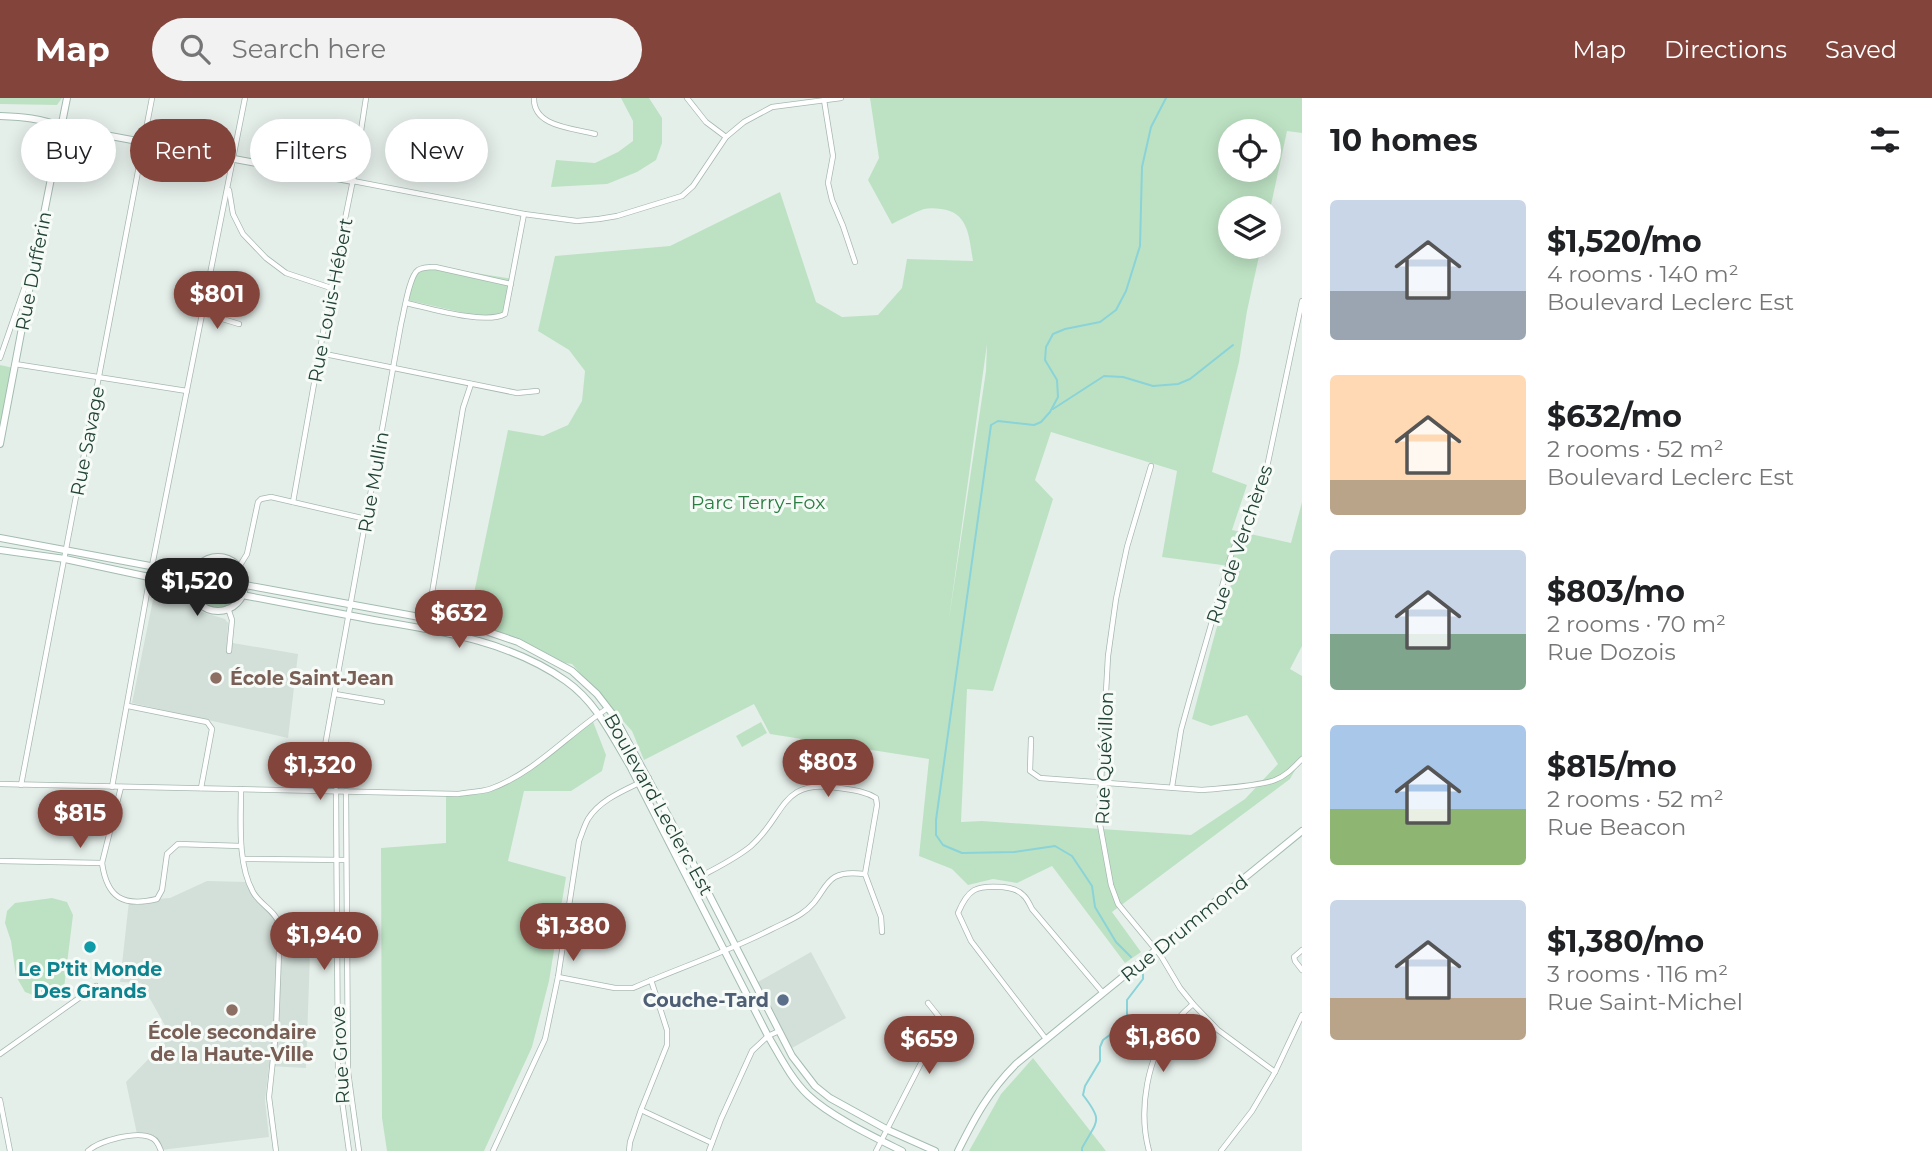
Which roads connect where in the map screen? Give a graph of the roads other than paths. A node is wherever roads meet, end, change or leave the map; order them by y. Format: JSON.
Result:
{"nodes":[{"id":1,"x":68,"y":98,"type":"edge"},
{"id":2,"x":152,"y":98,"type":"edge"},
{"id":3,"x":245,"y":98,"type":"edge"},
{"id":4,"x":366,"y":98,"type":"edge"},
{"id":5,"x":534,"y":98,"type":"edge"},
{"id":6,"x":687,"y":98,"type":"edge"},
{"id":7,"x":768,"y":98,"type":"edge"},
{"id":8,"x":841,"y":98,"type":"edge"},
{"id":9,"x":824,"y":100,"type":"junction"},
{"id":10,"x":772,"y":107,"type":"junction"},
{"id":11,"x":0,"y":116,"type":"edge"},
{"id":12,"x":37,"y":119,"type":"edge"},
{"id":13,"x":64,"y":119,"type":"edge"},
{"id":14,"x":149,"y":119,"type":"edge"},
{"id":15,"x":363,"y":119,"type":"edge"},
{"id":16,"x":595,"y":134,"type":"dead end"},
{"id":17,"x":726,"y":137,"type":"junction"},
{"id":18,"x":236,"y":143,"type":"edge"},
{"id":19,"x":51,"y":182,"type":"edge"},
{"id":20,"x":137,"y":182,"type":"edge"},
{"id":21,"x":229,"y":182,"type":"edge"},
{"id":22,"x":353,"y":182,"type":"edge"},
{"id":23,"x":358,"y":182,"type":"edge"},
{"id":24,"x":229,"y":185,"type":"junction"},
{"id":25,"x":524,"y":214,"type":"junction"},
{"id":26,"x":35,"y":258,"type":"junction"},
{"id":27,"x":855,"y":262,"type":"dead end"},
{"id":28,"x":511,"y":284,"type":"junction"},
{"id":29,"x":331,"y":288,"type":"junction"},
{"id":30,"x":1302,"y":301,"type":"edge"},
{"id":31,"x":406,"y":303,"type":"junction"},
{"id":32,"x":203,"y":313,"type":"junction"},
{"id":33,"x":1301,"y":314,"type":"edge"},
{"id":34,"x":239,"y":324,"type":"dead end"},
{"id":35,"x":320,"y":353,"type":"junction"},
{"id":36,"x":0,"y":357,"type":"edge"},
{"id":37,"x":15,"y":364,"type":"junction"},
{"id":38,"x":394,"y":369,"type":"junction"},
{"id":39,"x":100,"y":377,"type":"junction"},
{"id":40,"x":471,"y":384,"type":"junction"},
{"id":41,"x":187,"y":391,"type":"junction"},
{"id":42,"x":537,"y":391,"type":"dead end"},
{"id":43,"x":0,"y":444,"type":"edge"},
{"id":44,"x":1151,"y":466,"type":"dead end"},
{"id":45,"x":293,"y":502,"type":"junction"},
{"id":46,"x":366,"y":519,"type":"junction"},
{"id":47,"x":0,"y":538,"type":"edge"},
{"id":48,"x":0,"y":550,"type":"edge"},
{"id":49,"x":66,"y":550,"type":"junction"},
{"id":50,"x":65,"y":559,"type":"junction"},
{"id":51,"x":153,"y":567,"type":"junction"},
{"id":52,"x":239,"y":567,"type":"junction"},
{"id":53,"x":193,"y":574,"type":"junction"},
{"id":54,"x":150,"y":576,"type":"junction"},
{"id":55,"x":245,"y":585,"type":"junction"},
{"id":56,"x":191,"y":586,"type":"junction"},
{"id":57,"x":242,"y":595,"type":"junction"},
{"id":58,"x":351,"y":604,"type":"junction"},
{"id":59,"x":228,"y":608,"type":"junction"},
{"id":60,"x":349,"y":615,"type":"junction"},
{"id":61,"x":428,"y":618,"type":"junction"},
{"id":62,"x":474,"y":628,"type":"junction"},
{"id":63,"x":426,"y":629,"type":"junction"},
{"id":64,"x":474,"y":639,"type":"junction"},
{"id":65,"x":229,"y":651,"type":"dead end"},
{"id":66,"x":334,"y":694,"type":"junction"},
{"id":67,"x":382,"y":702,"type":"dead end"},
{"id":68,"x":128,"y":706,"type":"junction"},
{"id":69,"x":608,"y":708,"type":"junction"},
{"id":70,"x":598,"y":715,"type":"junction"},
{"id":71,"x":1031,"y":739,"type":"dead end"},
{"id":72,"x":1302,"y":759,"type":"edge"},
{"id":73,"x":649,"y":778,"type":"junction"},
{"id":74,"x":1101,"y":782,"type":"junction"},
{"id":75,"x":640,"y":783,"type":"junction"},
{"id":76,"x":0,"y":784,"type":"edge"},
{"id":77,"x":22,"y":785,"type":"junction"},
{"id":78,"x":112,"y":787,"type":"junction"},
{"id":79,"x":121,"y":787,"type":"junction"},
{"id":80,"x":1172,"y":787,"type":"junction"},
{"id":81,"x":201,"y":788,"type":"junction"},
{"id":82,"x":242,"y":789,"type":"junction"},
{"id":83,"x":317,"y":790,"type":"junction"},
{"id":84,"x":336,"y":790,"type":"junction"},
{"id":85,"x":346,"y":791,"type":"junction"},
{"id":86,"x":1302,"y":831,"type":"edge"},
{"id":87,"x":242,"y":846,"type":"junction"},
{"id":88,"x":244,"y":859,"type":"junction"},
{"id":89,"x":335,"y":860,"type":"junction"},
{"id":90,"x":346,"y":860,"type":"junction"},
{"id":91,"x":0,"y":861,"type":"edge"},
{"id":92,"x":102,"y":863,"type":"junction"},
{"id":93,"x":864,"y":874,"type":"junction"},
{"id":94,"x":700,"y":877,"type":"junction"},
{"id":95,"x":690,"y":883,"type":"junction"},
{"id":96,"x":882,"y":932,"type":"dead end"},
{"id":97,"x":736,"y":948,"type":"junction"},
{"id":98,"x":1156,"y":950,"type":"junction"},
{"id":99,"x":1302,"y":950,"type":"edge"},
{"id":100,"x":724,"y":952,"type":"junction"},
{"id":101,"x":1302,"y":970,"type":"edge"},
{"id":102,"x":558,"y":977,"type":"junction"},
{"id":103,"x":651,"y":980,"type":"junction"},
{"id":104,"x":96,"y":986,"type":"dead end"},
{"id":105,"x":1103,"y":993,"type":"junction"},
{"id":106,"x":929,"y":1003,"type":"dead end"},
{"id":107,"x":1193,"y":1004,"type":"junction"},
{"id":108,"x":1302,"y":1015,"type":"edge"},
{"id":109,"x":779,"y":1031,"type":"junction"},
{"id":110,"x":768,"y":1036,"type":"junction"},
{"id":111,"x":1046,"y":1039,"type":"junction"},
{"id":112,"x":0,"y":1054,"type":"edge"},
{"id":113,"x":1275,"y":1072,"type":"junction"},
{"id":114,"x":0,"y":1100,"type":"edge"},
{"id":115,"x":641,"y":1110,"type":"junction"},
{"id":116,"x":888,"y":1130,"type":"junction"},
{"id":117,"x":882,"y":1141,"type":"junction"},
{"id":118,"x":712,"y":1143,"type":"junction"},
{"id":119,"x":10,"y":1151,"type":"edge"},
{"id":120,"x":88,"y":1151,"type":"edge"},
{"id":121,"x":161,"y":1151,"type":"edge"},
{"id":122,"x":276,"y":1151,"type":"edge"},
{"id":123,"x":349,"y":1151,"type":"edge"},
{"id":124,"x":359,"y":1151,"type":"edge"},
{"id":125,"x":493,"y":1151,"type":"edge"},
{"id":126,"x":629,"y":1151,"type":"edge"},
{"id":127,"x":709,"y":1151,"type":"edge"},
{"id":128,"x":876,"y":1151,"type":"edge"},
{"id":129,"x":902,"y":1151,"type":"edge"},
{"id":130,"x":935,"y":1151,"type":"edge"},
{"id":131,"x":958,"y":1151,"type":"edge"},
{"id":132,"x":1149,"y":1151,"type":"edge"},
{"id":133,"x":1221,"y":1151,"type":"edge"}],
"edges":[{"from":1,"to":13,"type":"street","name":"Rue Dufferin"},
{"from":2,"to":14,"type":"street","name":"Rue Savage"},
{"from":3,"to":18,"type":"street"},
{"from":4,"to":15,"type":"street","name":"Rue Louis-Hébert"},
{"from":5,"to":16,"type":"street"},
{"from":6,"to":17,"type":"street"},
{"from":7,"to":10,"type":"street"},
{"from":8,"to":9,"type":"street"},
{"from":9,"to":10,"type":"street"},
{"from":9,"to":27,"type":"street"},
{"from":10,"to":17,"type":"street"},
{"from":11,"to":12,"type":"street"},
{"from":17,"to":25,"type":"street"},
{"from":19,"to":26,"type":"street","name":"Rue Dufferin"},
{"from":20,"to":39,"type":"street","name":"Rue Savage"},
{"from":21,"to":24,"type":"street"},
{"from":22,"to":29,"type":"street","name":"Rue Louis-Hébert"},
{"from":23,"to":25,"type":"street"},
{"from":24,"to":29,"type":"street"},
{"from":24,"to":32,"type":"street"},
{"from":25,"to":28,"type":"street"},
{"from":26,"to":36,"type":"street"},
{"from":26,"to":37,"type":"street","name":"Rue Dufferin"},
{"from":28,"to":31,"type":"street","name":"Rue Mullin"},
{"from":28,"to":31,"type":"street"},
{"from":29,"to":35,"type":"street","name":"Rue Louis-Hébert"},
{"from":30,"to":33,"type":"street","name":"Rue de Verchères"},
{"from":31,"to":38,"type":"street","name":"Rue Mullin"},
{"from":32,"to":34,"type":"street"},
{"from":32,"to":41,"type":"street"},
{"from":33,"to":80,"type":"street","name":"Rue de Verchères"},
{"from":35,"to":38,"type":"street"},
{"from":35,"to":45,"type":"street","name":"Rue Louis-Hébert"},
{"from":37,"to":39,"type":"street"},
{"from":37,"to":43,"type":"street","name":"Rue Dufferin"},
{"from":38,"to":40,"type":"street"},
{"from":38,"to":46,"type":"street","name":"Rue Mullin"},
{"from":39,"to":41,"type":"street"},
{"from":39,"to":49,"type":"street","name":"Rue Savage"},
{"from":40,"to":42,"type":"street"},
{"from":40,"to":61,"type":"street"},
{"from":41,"to":51,"type":"street"},
{"from":44,"to":74,"type":"street","name":"Rue Quévillon"},
{"from":45,"to":46,"type":"street"},
{"from":45,"to":52,"type":"street"},
{"from":46,"to":58,"type":"street","name":"Rue Mullin"},
{"from":47,"to":49,"type":"street"},
{"from":48,"to":50,"type":"street"},
{"from":49,"to":50,"type":"street","name":"Rue Savage"},
{"from":49,"to":51,"type":"street"},
{"from":50,"to":54,"type":"street"},
{"from":50,"to":77,"type":"street","name":"Rue Savage"},
{"from":51,"to":53,"type":"street"},
{"from":51,"to":54,"type":"street"},
{"from":52,"to":53,"type":"street"},
{"from":52,"to":55,"type":"street"},
{"from":53,"to":56,"type":"street"},
{"from":54,"to":56,"type":"street"},
{"from":54,"to":68,"type":"street"},
{"from":55,"to":57,"type":"street"},
{"from":55,"to":58,"type":"street","name":"Boulevard Leclerc Est"},
{"from":56,"to":59,"type":"street"},
{"from":57,"to":59,"type":"street"},
{"from":57,"to":60,"type":"street","name":"Boulevard Leclerc Est"},
{"from":58,"to":60,"type":"street","name":"Rue Mullin"},
{"from":58,"to":61,"type":"street","name":"Boulevard Leclerc Est"},
{"from":59,"to":65,"type":"street"},
{"from":60,"to":63,"type":"street","name":"Boulevard Leclerc Est"},
{"from":60,"to":66,"type":"street","name":"Rue Mullin"},
{"from":61,"to":62,"type":"street","name":"Boulevard Leclerc Est"},
{"from":61,"to":63,"type":"street"},
{"from":62,"to":64,"type":"street"},
{"from":62,"to":69,"type":"street","name":"Boulevard Leclerc Est"},
{"from":63,"to":64,"type":"street","name":"Boulevard Leclerc Est"},
{"from":64,"to":70,"type":"street","name":"Boulevard Leclerc Est"},
{"from":66,"to":67,"type":"street"},
{"from":66,"to":83,"type":"street","name":"Rue Mullin"},
{"from":68,"to":78,"type":"street"},
{"from":68,"to":81,"type":"street"},
{"from":69,"to":70,"type":"street"},
{"from":69,"to":73,"type":"street","name":"Boulevard Leclerc Est"},
{"from":70,"to":75,"type":"street","name":"Boulevard Leclerc Est"},
{"from":70,"to":85,"type":"street"},
{"from":71,"to":74,"type":"street"},
{"from":72,"to":80,"type":"street"},
{"from":73,"to":75,"type":"street"},
{"from":73,"to":94,"type":"street","name":"Boulevard Leclerc Est"},
{"from":74,"to":80,"type":"street"},
{"from":74,"to":98,"type":"street","name":"Rue Quévillon"},
{"from":75,"to":95,"type":"street","name":"Boulevard Leclerc Est"},
{"from":75,"to":102,"type":"street"},
{"from":76,"to":77,"type":"street"},
{"from":77,"to":78,"type":"street"},
{"from":78,"to":79,"type":"street"},
{"from":79,"to":81,"type":"street"},
{"from":79,"to":92,"type":"street"},
{"from":81,"to":82,"type":"street"},
{"from":82,"to":83,"type":"street"},
{"from":82,"to":87,"type":"street"},
{"from":83,"to":84,"type":"street"},
{"from":84,"to":85,"type":"street"},
{"from":84,"to":89,"type":"street","name":"Rue Grove"},
{"from":85,"to":90,"type":"street","name":"Rue Grove"},
{"from":86,"to":98,"type":"street","name":"Rue Drummond"},
{"from":87,"to":88,"type":"street"},
{"from":87,"to":92,"type":"street"},
{"from":88,"to":89,"type":"street"},
{"from":88,"to":122,"type":"street"},
{"from":89,"to":90,"type":"street"},
{"from":89,"to":123,"type":"street","name":"Rue Grove"},
{"from":90,"to":124,"type":"street","name":"Rue Grove"},
{"from":91,"to":92,"type":"street"},
{"from":93,"to":94,"type":"street"},
{"from":93,"to":96,"type":"street"},
{"from":93,"to":97,"type":"street"},
{"from":94,"to":95,"type":"street"},
{"from":94,"to":97,"type":"street","name":"Boulevard Leclerc Est"},
{"from":95,"to":100,"type":"street","name":"Boulevard Leclerc Est"},
{"from":97,"to":100,"type":"street"},
{"from":97,"to":109,"type":"street","name":"Boulevard Leclerc Est"},
{"from":98,"to":105,"type":"street","name":"Rue Drummond"},
{"from":98,"to":107,"type":"street","name":"Rue Quévillon"},
{"from":99,"to":101,"type":"street"},
{"from":100,"to":103,"type":"street"},
{"from":100,"to":110,"type":"street","name":"Boulevard Leclerc Est"},
{"from":102,"to":103,"type":"street"},
{"from":102,"to":125,"type":"street"},
{"from":103,"to":115,"type":"street"},
{"from":104,"to":112,"type":"street"},
{"from":105,"to":111,"type":"street","name":"Rue Drummond"},
{"from":105,"to":111,"type":"street"},
{"from":106,"to":116,"type":"street"},
{"from":107,"to":113,"type":"street","name":"Rue Quévillon"},
{"from":107,"to":132,"type":"street"},
{"from":108,"to":113,"type":"street"},
{"from":109,"to":110,"type":"street"},
{"from":109,"to":116,"type":"street","name":"Boulevard Leclerc Est"},
{"from":110,"to":117,"type":"street","name":"Boulevard Leclerc Est"},
{"from":110,"to":118,"type":"street"},
{"from":111,"to":131,"type":"street","name":"Rue Drummond"},
{"from":113,"to":133,"type":"street"},
{"from":114,"to":119,"type":"street"},
{"from":115,"to":118,"type":"street"},
{"from":115,"to":126,"type":"street"},
{"from":116,"to":117,"type":"street"},
{"from":116,"to":130,"type":"street","name":"Boulevard Leclerc Est"},
{"from":117,"to":128,"type":"street"},
{"from":117,"to":129,"type":"street","name":"Boulevard Leclerc Est"},
{"from":118,"to":127,"type":"street"},
{"from":120,"to":121,"type":"street"}]}
